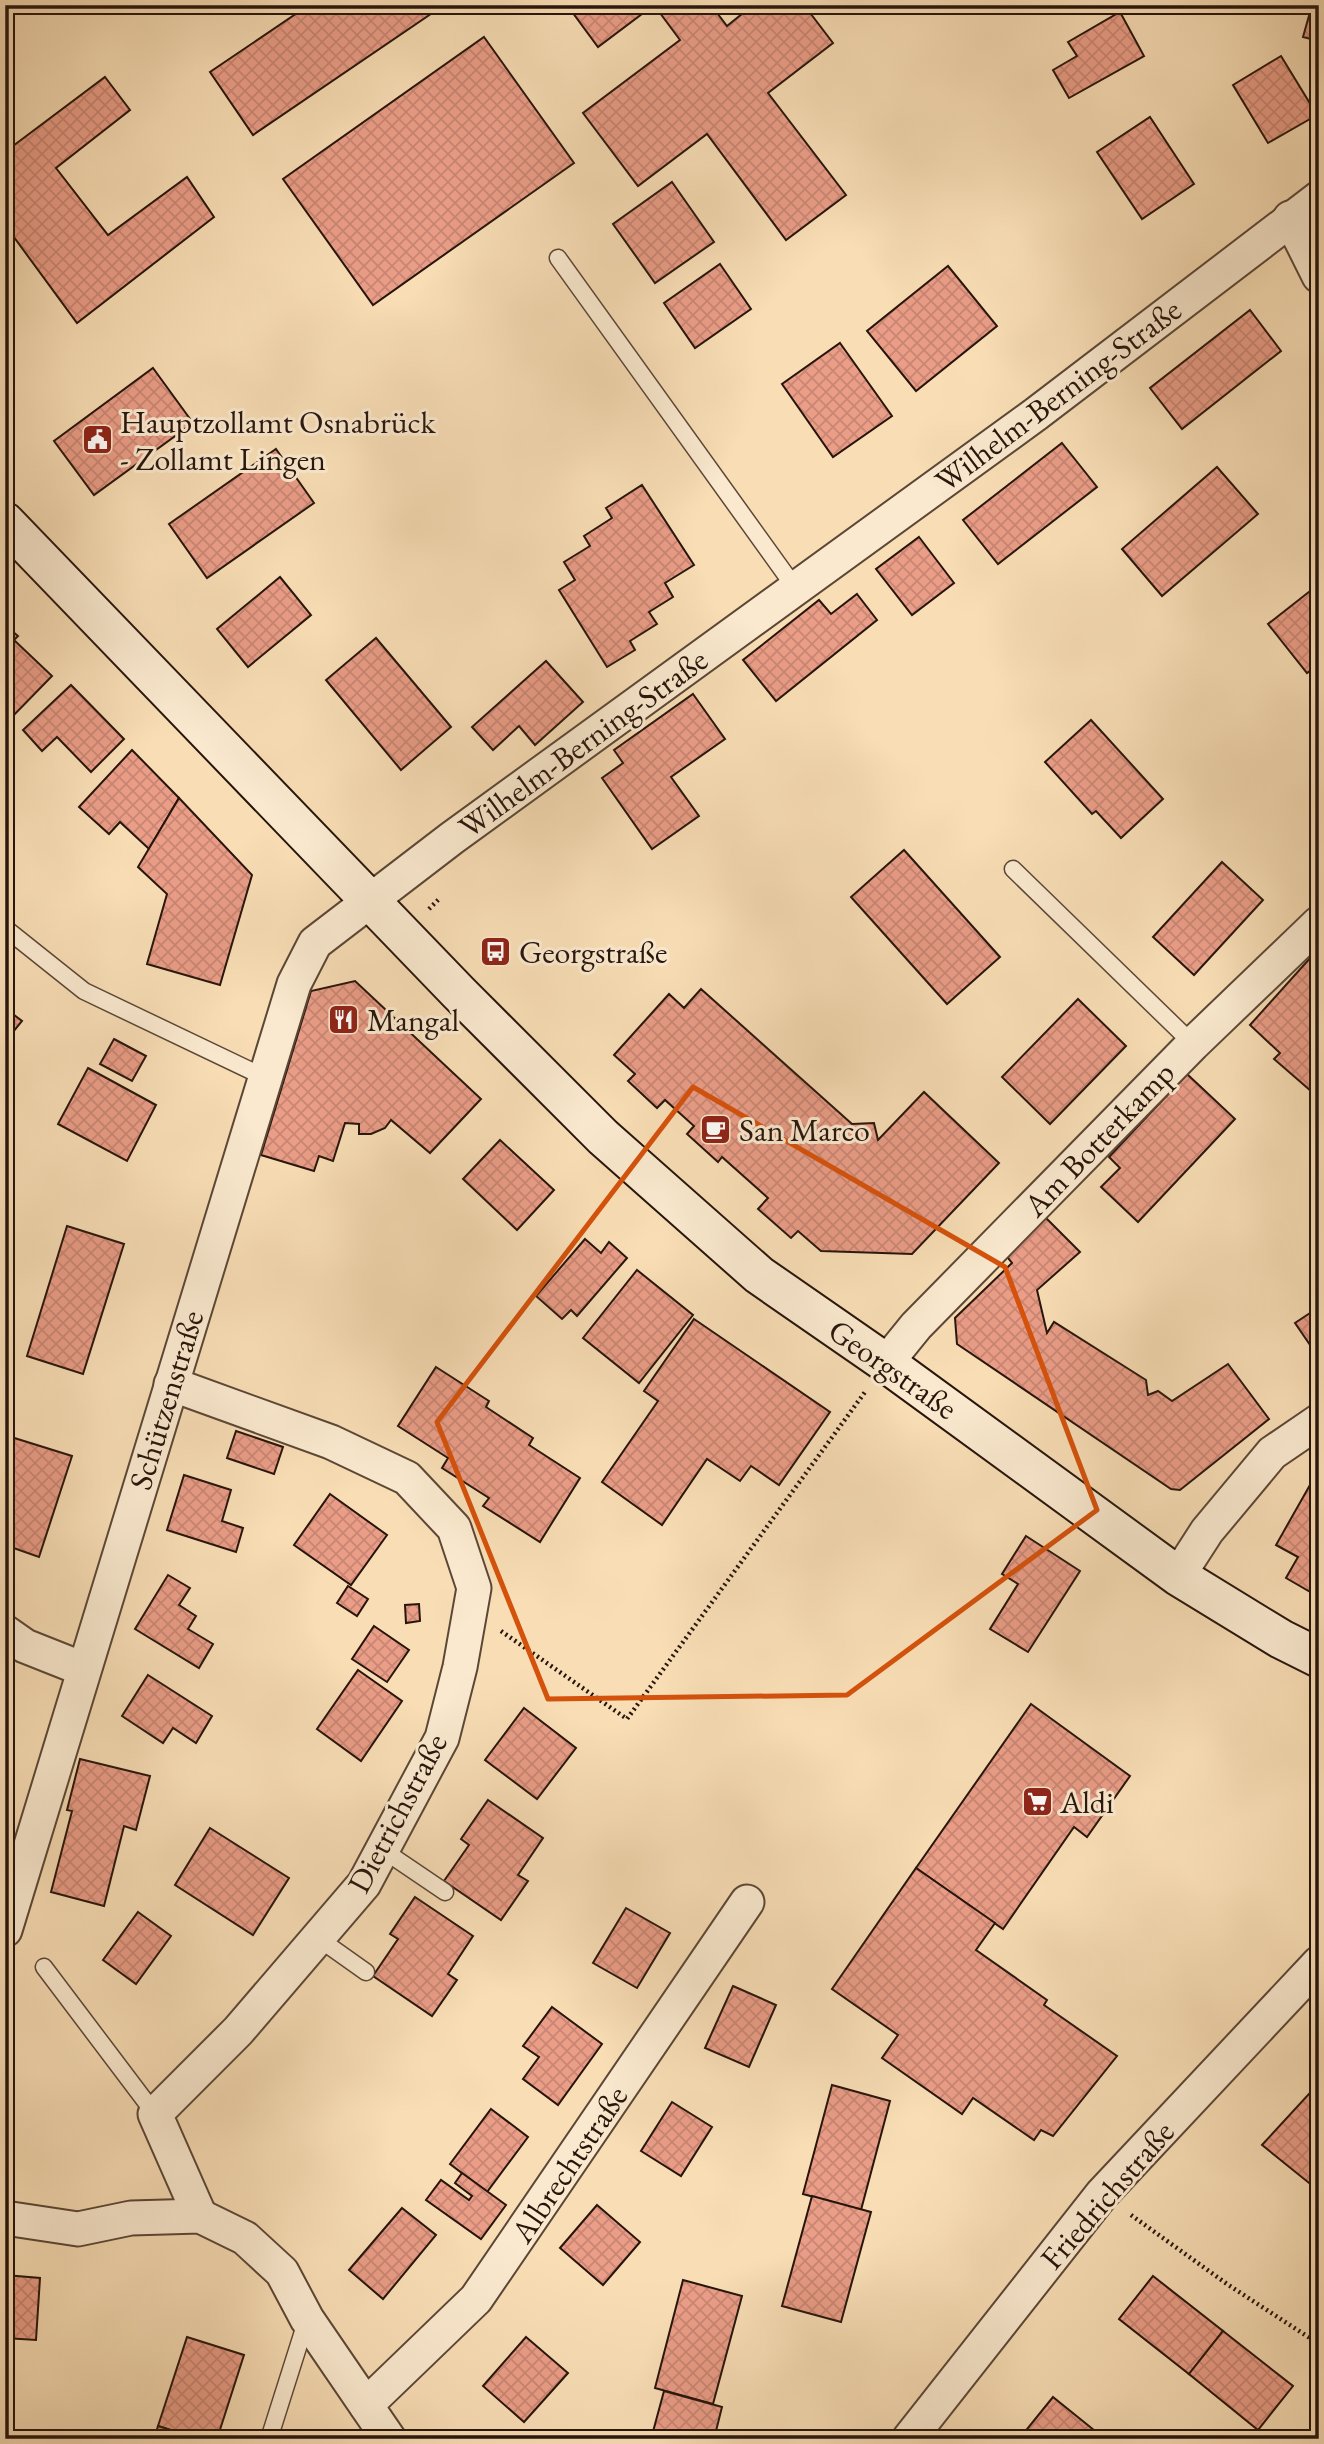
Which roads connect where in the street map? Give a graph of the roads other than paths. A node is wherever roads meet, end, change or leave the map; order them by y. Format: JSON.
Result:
{"nodes":[{"id":1,"x":1319,"y":198,"type":"edge"},
{"id":2,"x":1290,"y":218,"type":"junction"},
{"id":3,"x":558,"y":258,"type":"dead end"},
{"id":4,"x":1319,"y":276,"type":"edge"},
{"id":5,"x":5,"y":522,"type":"edge"},
{"id":6,"x":796,"y":589,"type":"junction"},
{"id":7,"x":1013,"y":869,"type":"dead end"},
{"id":8,"x":372,"y":899,"type":"junction"},
{"id":9,"x":1319,"y":923,"type":"edge"},
{"id":10,"x":5,"y":928,"type":"edge"},
{"id":11,"x":1193,"y":1044,"type":"junction"},
{"id":12,"x":266,"y":1077,"type":"junction"},
{"id":13,"x":886,"y":1363,"type":"junction"},
{"id":14,"x":171,"y":1384,"type":"junction"},
{"id":15,"x":1319,"y":1422,"type":"edge"},
{"id":16,"x":1178,"y":1576,"type":"junction"},
{"id":17,"x":5,"y":1632,"type":"edge"},
{"id":18,"x":1319,"y":1658,"type":"edge"},
{"id":19,"x":83,"y":1669,"type":"junction"},
{"id":20,"x":383,"y":1850,"type":"junction"},
{"id":21,"x":445,"y":1892,"type":"dead end"},
{"id":22,"x":747,"y":1902,"type":"dead end"},
{"id":23,"x":5,"y":1930,"type":"edge"},
{"id":24,"x":318,"y":1938,"type":"junction"},
{"id":25,"x":1319,"y":1963,"type":"edge"},
{"id":26,"x":44,"y":1966,"type":"dead end"},
{"id":27,"x":366,"y":1972,"type":"dead end"},
{"id":28,"x":155,"y":2114,"type":"junction"},
{"id":29,"x":200,"y":2216,"type":"junction"},
{"id":30,"x":5,"y":2218,"type":"edge"},
{"id":31,"x":307,"y":2319,"type":"junction"},
{"id":32,"x":366,"y":2405,"type":"junction"},
{"id":33,"x":269,"y":2439,"type":"edge"},
{"id":34,"x":389,"y":2439,"type":"edge"},
{"id":35,"x":909,"y":2439,"type":"edge"}],
"edges":[{"from":1,"to":2,"type":"street","name":"Wilhelm-Berning-Straße"},
{"from":2,"to":4,"type":"street"},
{"from":2,"to":6,"type":"street","name":"Wilhelm-Berning-Straße"},
{"from":3,"to":6,"type":"lane"},
{"from":5,"to":8,"type":"main road","name":"Georgstraße"},
{"from":6,"to":8,"type":"street","name":"Wilhelm-Berning-Straße"},
{"from":7,"to":11,"type":"lane"},
{"from":8,"to":12,"type":"street","name":"Schützenstraße"},
{"from":8,"to":13,"type":"main road","name":"Georgstraße"},
{"from":9,"to":11,"type":"street","name":"Am Botterkamp"},
{"from":10,"to":12,"type":"lane"},
{"from":11,"to":13,"type":"street","name":"Am Botterkamp"},
{"from":12,"to":14,"type":"street","name":"Schützenstraße"},
{"from":13,"to":16,"type":"main road","name":"Georgstraße"},
{"from":14,"to":19,"type":"street","name":"Schützenstraße"},
{"from":14,"to":20,"type":"street","name":"Dietrichstraße"},
{"from":15,"to":16,"type":"street"},
{"from":16,"to":18,"type":"main road","name":"Georgstraße"},
{"from":17,"to":19,"type":"street"},
{"from":19,"to":23,"type":"street","name":"Schützenstraße"},
{"from":20,"to":21,"type":"lane"},
{"from":20,"to":24,"type":"street","name":"Dietrichstraße"},
{"from":22,"to":32,"type":"street","name":"Albrechtstraße"},
{"from":24,"to":27,"type":"lane"},
{"from":24,"to":28,"type":"street","name":"Dietrichstraße"},
{"from":25,"to":35,"type":"street","name":"Friedrichstraße"},
{"from":26,"to":28,"type":"lane"},
{"from":28,"to":29,"type":"street"},
{"from":29,"to":30,"type":"street"},
{"from":29,"to":31,"type":"street"},
{"from":31,"to":32,"type":"street"},
{"from":31,"to":33,"type":"lane"},
{"from":32,"to":34,"type":"street"}]}
